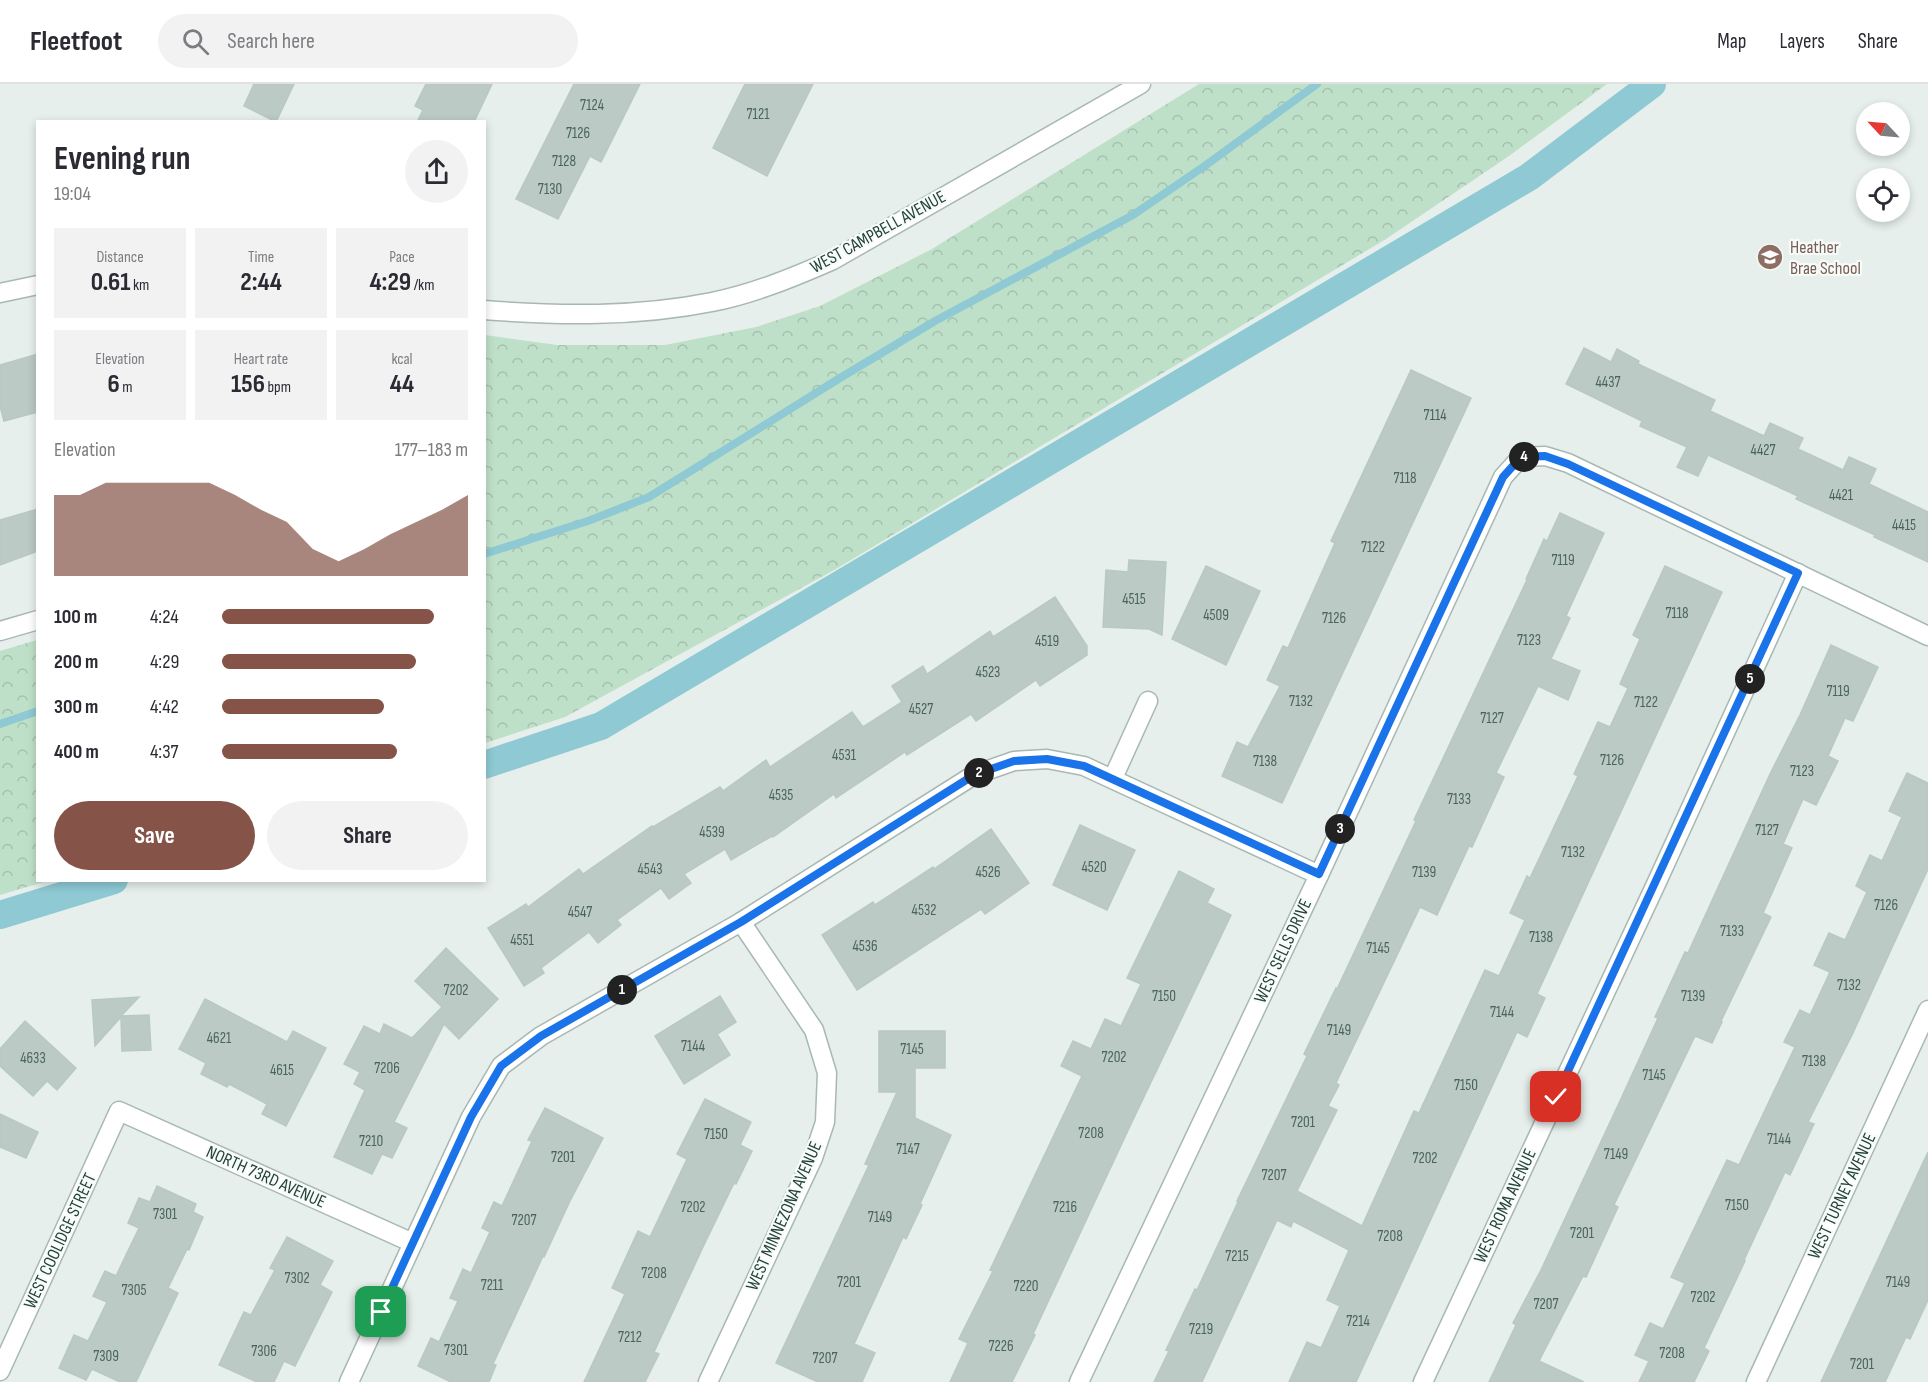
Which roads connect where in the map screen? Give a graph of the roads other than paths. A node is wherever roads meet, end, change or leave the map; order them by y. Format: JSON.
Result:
{"nodes":[{"id":1,"x":1141,"y":84,"type":"edge"},
{"id":2,"x":36,"y":285,"type":"edge"},
{"id":3,"x":0,"y":293,"type":"edge"},
{"id":4,"x":486,"y":310,"type":"edge"},
{"id":5,"x":1798,"y":573,"type":"junction"},
{"id":6,"x":36,"y":621,"type":"edge"},
{"id":7,"x":0,"y":631,"type":"edge"},
{"id":8,"x":1928,"y":636,"type":"edge"},
{"id":9,"x":1148,"y":701,"type":"dead end"},
{"id":10,"x":1113,"y":778,"type":"junction"},
{"id":11,"x":1319,"y":874,"type":"junction"},
{"id":12,"x":741,"y":922,"type":"junction"},
{"id":13,"x":1928,"y":1010,"type":"edge"},
{"id":14,"x":119,"y":1112,"type":"joint"},
{"id":15,"x":413,"y":1243,"type":"junction"},
{"id":16,"x":0,"y":1371,"type":"edge"},
{"id":17,"x":349,"y":1382,"type":"edge"},
{"id":18,"x":708,"y":1382,"type":"edge"},
{"id":19,"x":1079,"y":1382,"type":"edge"},
{"id":20,"x":1423,"y":1382,"type":"edge"},
{"id":21,"x":1756,"y":1382,"type":"edge"}],
"edges":[{"from":1,"to":4,"type":"street","name":"WEST CAMPBELL AVENUE"},
{"from":2,"to":3,"type":"street"},
{"from":5,"to":8,"type":"street"},
{"from":5,"to":11,"type":"street","name":"WEST SELLS DRIVE"},
{"from":5,"to":20,"type":"street","name":"WEST ROMA AVENUE"},
{"from":6,"to":7,"type":"street"},
{"from":9,"to":10,"type":"street"},
{"from":10,"to":11,"type":"street"},
{"from":10,"to":12,"type":"street"},
{"from":11,"to":19,"type":"street","name":"WEST SELLS DRIVE"},
{"from":12,"to":15,"type":"street"},
{"from":12,"to":18,"type":"street","name":"WEST MINNEZONA AVENUE"},
{"from":13,"to":21,"type":"street","name":"WEST TURNEY AVENUE"},
{"from":14,"to":15,"type":"street","name":"NORTH 73RD AVENUE"},
{"from":14,"to":16,"type":"street","name":"WEST COOLIDGE STREET"},
{"from":15,"to":17,"type":"street"}]}
